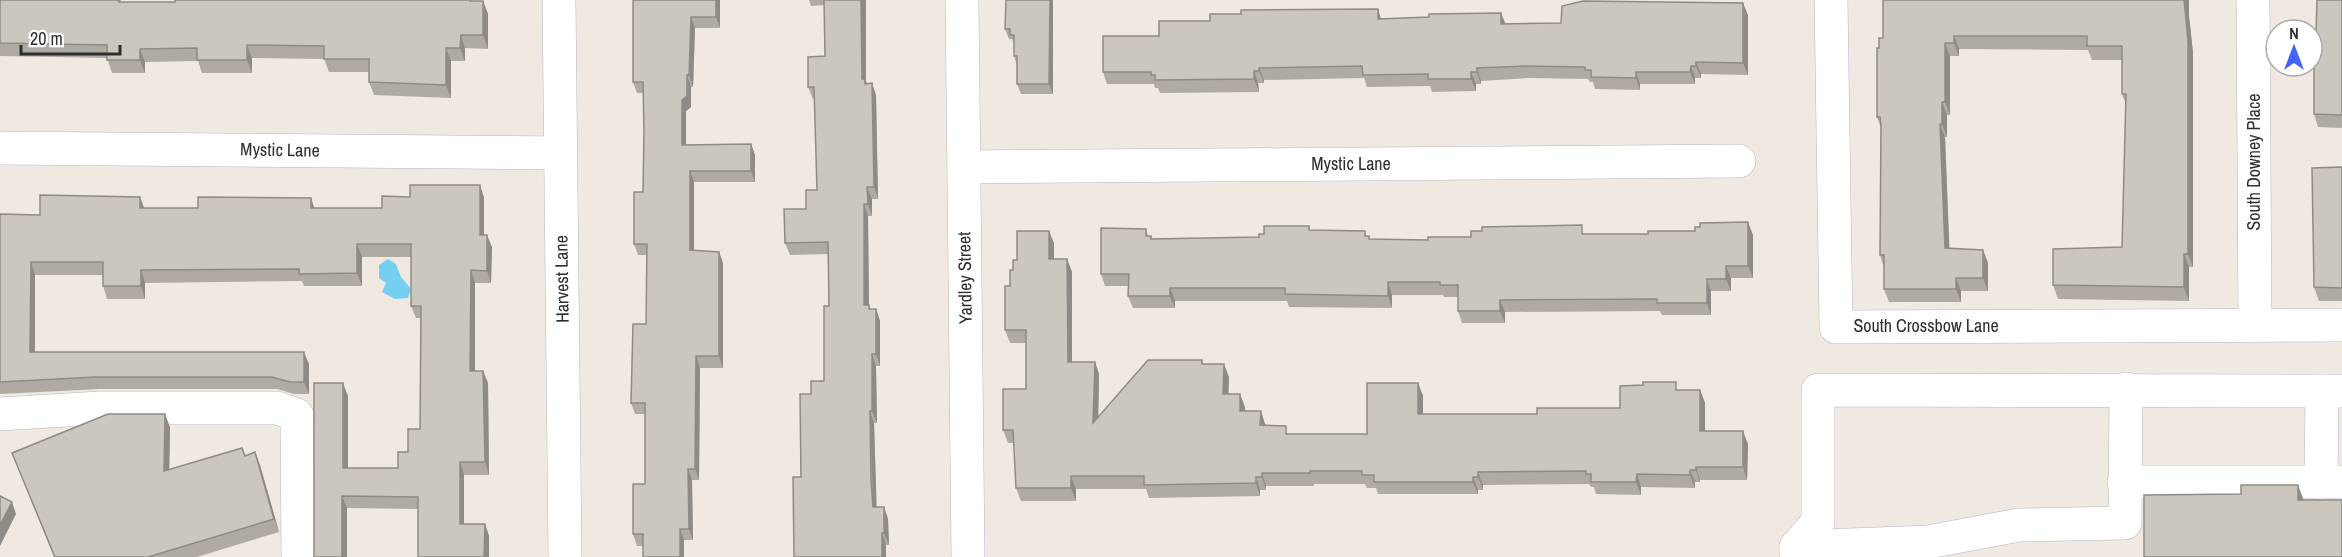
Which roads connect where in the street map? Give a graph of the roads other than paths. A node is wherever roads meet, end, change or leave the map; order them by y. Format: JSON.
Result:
{"nodes":[{"id":1,"x":560,"y":0,"type":"edge"},
{"id":2,"x":962,"y":0,"type":"edge"},
{"id":3,"x":1831,"y":0,"type":"edge"},
{"id":4,"x":2253,"y":0,"type":"edge"},
{"id":5,"x":0,"y":148,"type":"edge"},
{"id":6,"x":561,"y":153,"type":"junction"},
{"id":7,"x":1739,"y":161,"type":"dead end"},
{"id":8,"x":964,"y":167,"type":"junction"},
{"id":9,"x":2254,"y":325,"type":"junction"},
{"id":10,"x":2342,"y":325,"type":"edge"},
{"id":11,"x":2126,"y":389,"type":"junction"},
{"id":12,"x":2332,"y":391,"type":"edge"},
{"id":13,"x":0,"y":414,"type":"edge"},
{"id":14,"x":2124,"y":482,"type":"junction"},
{"id":15,"x":2331,"y":482,"type":"edge"},
{"id":16,"x":1796,"y":552,"type":"edge"},
{"id":17,"x":298,"y":557,"type":"edge"},
{"id":18,"x":566,"y":557,"type":"edge"},
{"id":19,"x":968,"y":557,"type":"edge"}],
"edges":[{"from":1,"to":6,"type":"street","name":"Harvest Lane"},
{"from":2,"to":8,"type":"street","name":"Yardley Street"},
{"from":3,"to":9,"type":"street","name":"South Crossbow Lane"},
{"from":4,"to":9,"type":"street","name":"South Downey Place"},
{"from":5,"to":6,"type":"street","name":"Mystic Lane"},
{"from":6,"to":18,"type":"street","name":"Harvest Lane"},
{"from":7,"to":8,"type":"street","name":"Mystic Lane"},
{"from":8,"to":19,"type":"street","name":"Yardley Street"},
{"from":9,"to":10,"type":"street","name":"South Crossbow Lane"},
{"from":11,"to":12,"type":"street"},
{"from":11,"to":14,"type":"street"},
{"from":11,"to":16,"type":"street"},
{"from":12,"to":15,"type":"street"},
{"from":13,"to":17,"type":"street"},
{"from":14,"to":15,"type":"street"},
{"from":14,"to":16,"type":"street"}]}
